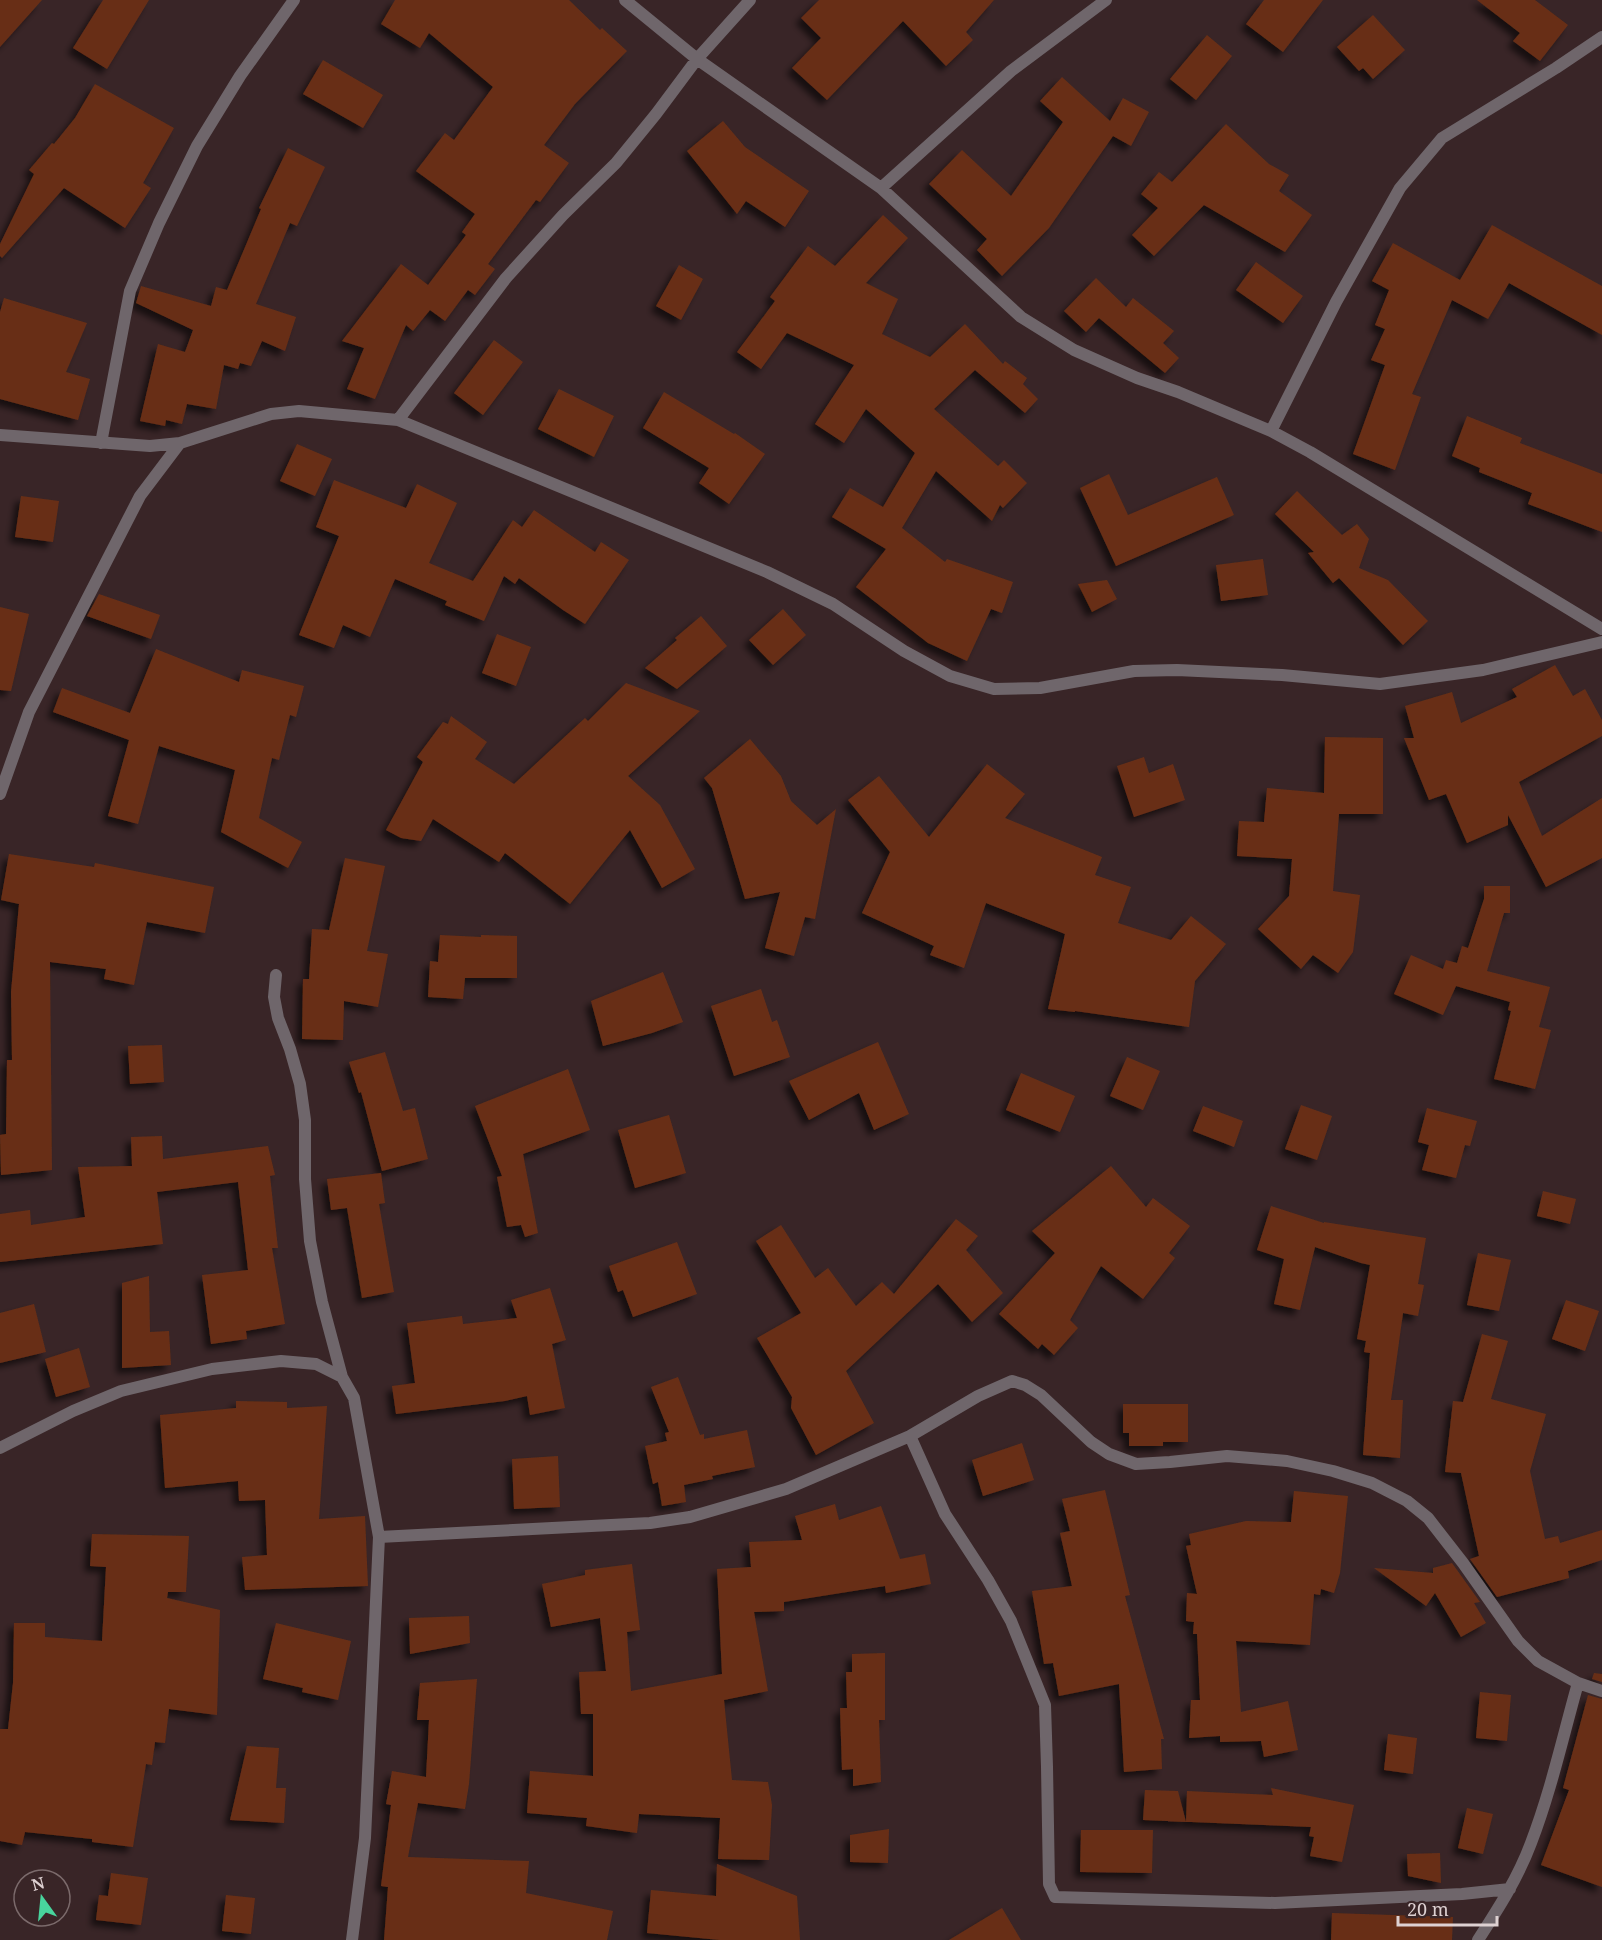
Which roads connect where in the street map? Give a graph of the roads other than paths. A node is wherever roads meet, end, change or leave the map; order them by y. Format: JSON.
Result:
{"nodes":[{"id":1,"x":294,"y":0,"type":"edge"},
{"id":2,"x":625,"y":0,"type":"edge"},
{"id":3,"x":750,"y":0,"type":"edge"},
{"id":4,"x":1106,"y":0,"type":"edge"},
{"id":5,"x":1602,"y":37,"type":"edge"},
{"id":6,"x":697,"y":58,"type":"junction"},
{"id":7,"x":881,"y":188,"type":"junction"},
{"id":8,"x":398,"y":420,"type":"junction"},
{"id":9,"x":1271,"y":431,"type":"junction"},
{"id":10,"x":0,"y":435,"type":"edge"},
{"id":11,"x":101,"y":443,"type":"junction"},
{"id":12,"x":180,"y":443,"type":"junction"},
{"id":13,"x":1602,"y":629,"type":"edge"},
{"id":14,"x":1602,"y":642,"type":"edge"},
{"id":15,"x":0,"y":794,"type":"edge"},
{"id":16,"x":276,"y":975,"type":"dead end"},
{"id":17,"x":342,"y":1377,"type":"junction"},
{"id":18,"x":910,"y":1436,"type":"junction"},
{"id":19,"x":0,"y":1448,"type":"edge"},
{"id":20,"x":379,"y":1537,"type":"junction"},
{"id":21,"x":1578,"y":1683,"type":"junction"},
{"id":22,"x":1602,"y":1691,"type":"edge"},
{"id":23,"x":1510,"y":1889,"type":"junction"},
{"id":24,"x":352,"y":1940,"type":"edge"},
{"id":25,"x":1478,"y":1940,"type":"edge"}],
"edges":[{"from":1,"to":11,"type":"street"},
{"from":2,"to":6,"type":"street"},
{"from":3,"to":6,"type":"street"},
{"from":4,"to":7,"type":"street"},
{"from":5,"to":9,"type":"street"},
{"from":6,"to":7,"type":"street"},
{"from":6,"to":8,"type":"street"},
{"from":7,"to":9,"type":"street"},
{"from":8,"to":12,"type":"street"},
{"from":8,"to":14,"type":"street"},
{"from":9,"to":13,"type":"street"},
{"from":10,"to":11,"type":"street"},
{"from":11,"to":12,"type":"street"},
{"from":12,"to":15,"type":"street"},
{"from":16,"to":17,"type":"street"},
{"from":17,"to":19,"type":"street"},
{"from":17,"to":20,"type":"street"},
{"from":18,"to":20,"type":"street"},
{"from":18,"to":21,"type":"street"},
{"from":18,"to":23,"type":"street"},
{"from":20,"to":24,"type":"street"},
{"from":21,"to":22,"type":"street"},
{"from":21,"to":23,"type":"street"},
{"from":23,"to":25,"type":"street"}]}
